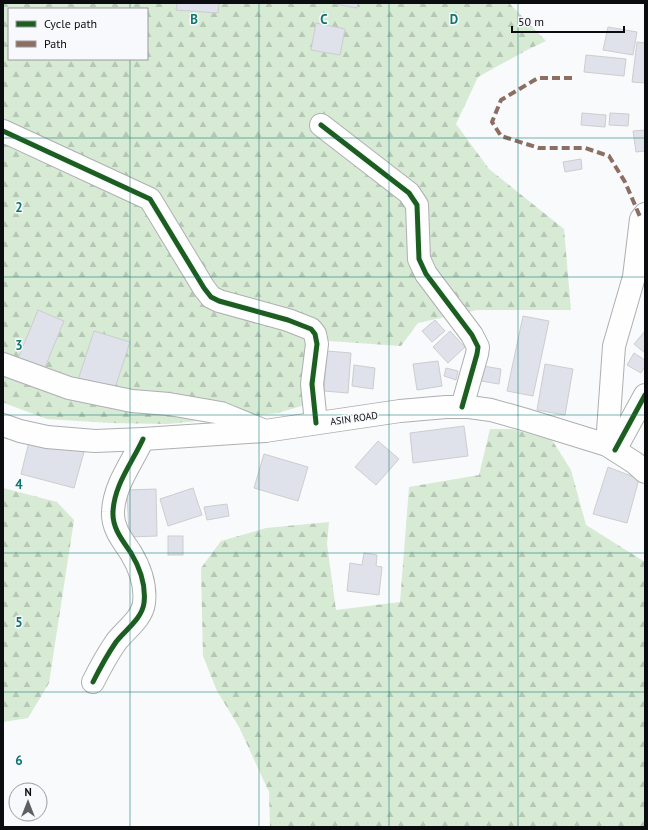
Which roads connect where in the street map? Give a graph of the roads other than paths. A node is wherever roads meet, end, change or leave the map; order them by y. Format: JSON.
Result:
{"nodes":[{"id":1,"x":321,"y":125,"type":"dead end"},
{"id":2,"x":3,"y":131,"type":"edge"},
{"id":3,"x":645,"y":214,"type":"edge"},
{"id":4,"x":3,"y":364,"type":"edge"},
{"id":5,"x":645,"y":395,"type":"edge"},
{"id":6,"x":462,"y":407,"type":"junction"},
{"id":7,"x":316,"y":423,"type":"junction"},
{"id":8,"x":3,"y":425,"type":"edge"},
{"id":9,"x":264,"y":431,"type":"junction"},
{"id":10,"x":144,"y":439,"type":"junction"},
{"id":11,"x":611,"y":448,"type":"junction"},
{"id":12,"x":645,"y":472,"type":"edge"},
{"id":13,"x":93,"y":682,"type":"dead end"}],
"edges":[{"from":1,"to":6,"type":"street"},
{"from":2,"to":7,"type":"street"},
{"from":3,"to":11,"type":"street"},
{"from":4,"to":9,"type":"street"},
{"from":5,"to":11,"type":"street"},
{"from":6,"to":7,"type":"street","name":"ASIN ROAD"},
{"from":6,"to":11,"type":"street","name":"ASIN ROAD"},
{"from":7,"to":9,"type":"street","name":"ASIN ROAD"},
{"from":8,"to":10,"type":"street","name":"ASIN ROAD"},
{"from":9,"to":10,"type":"street","name":"ASIN ROAD"},
{"from":10,"to":13,"type":"street"},
{"from":11,"to":12,"type":"street","name":"ASIN ROAD"}]}
